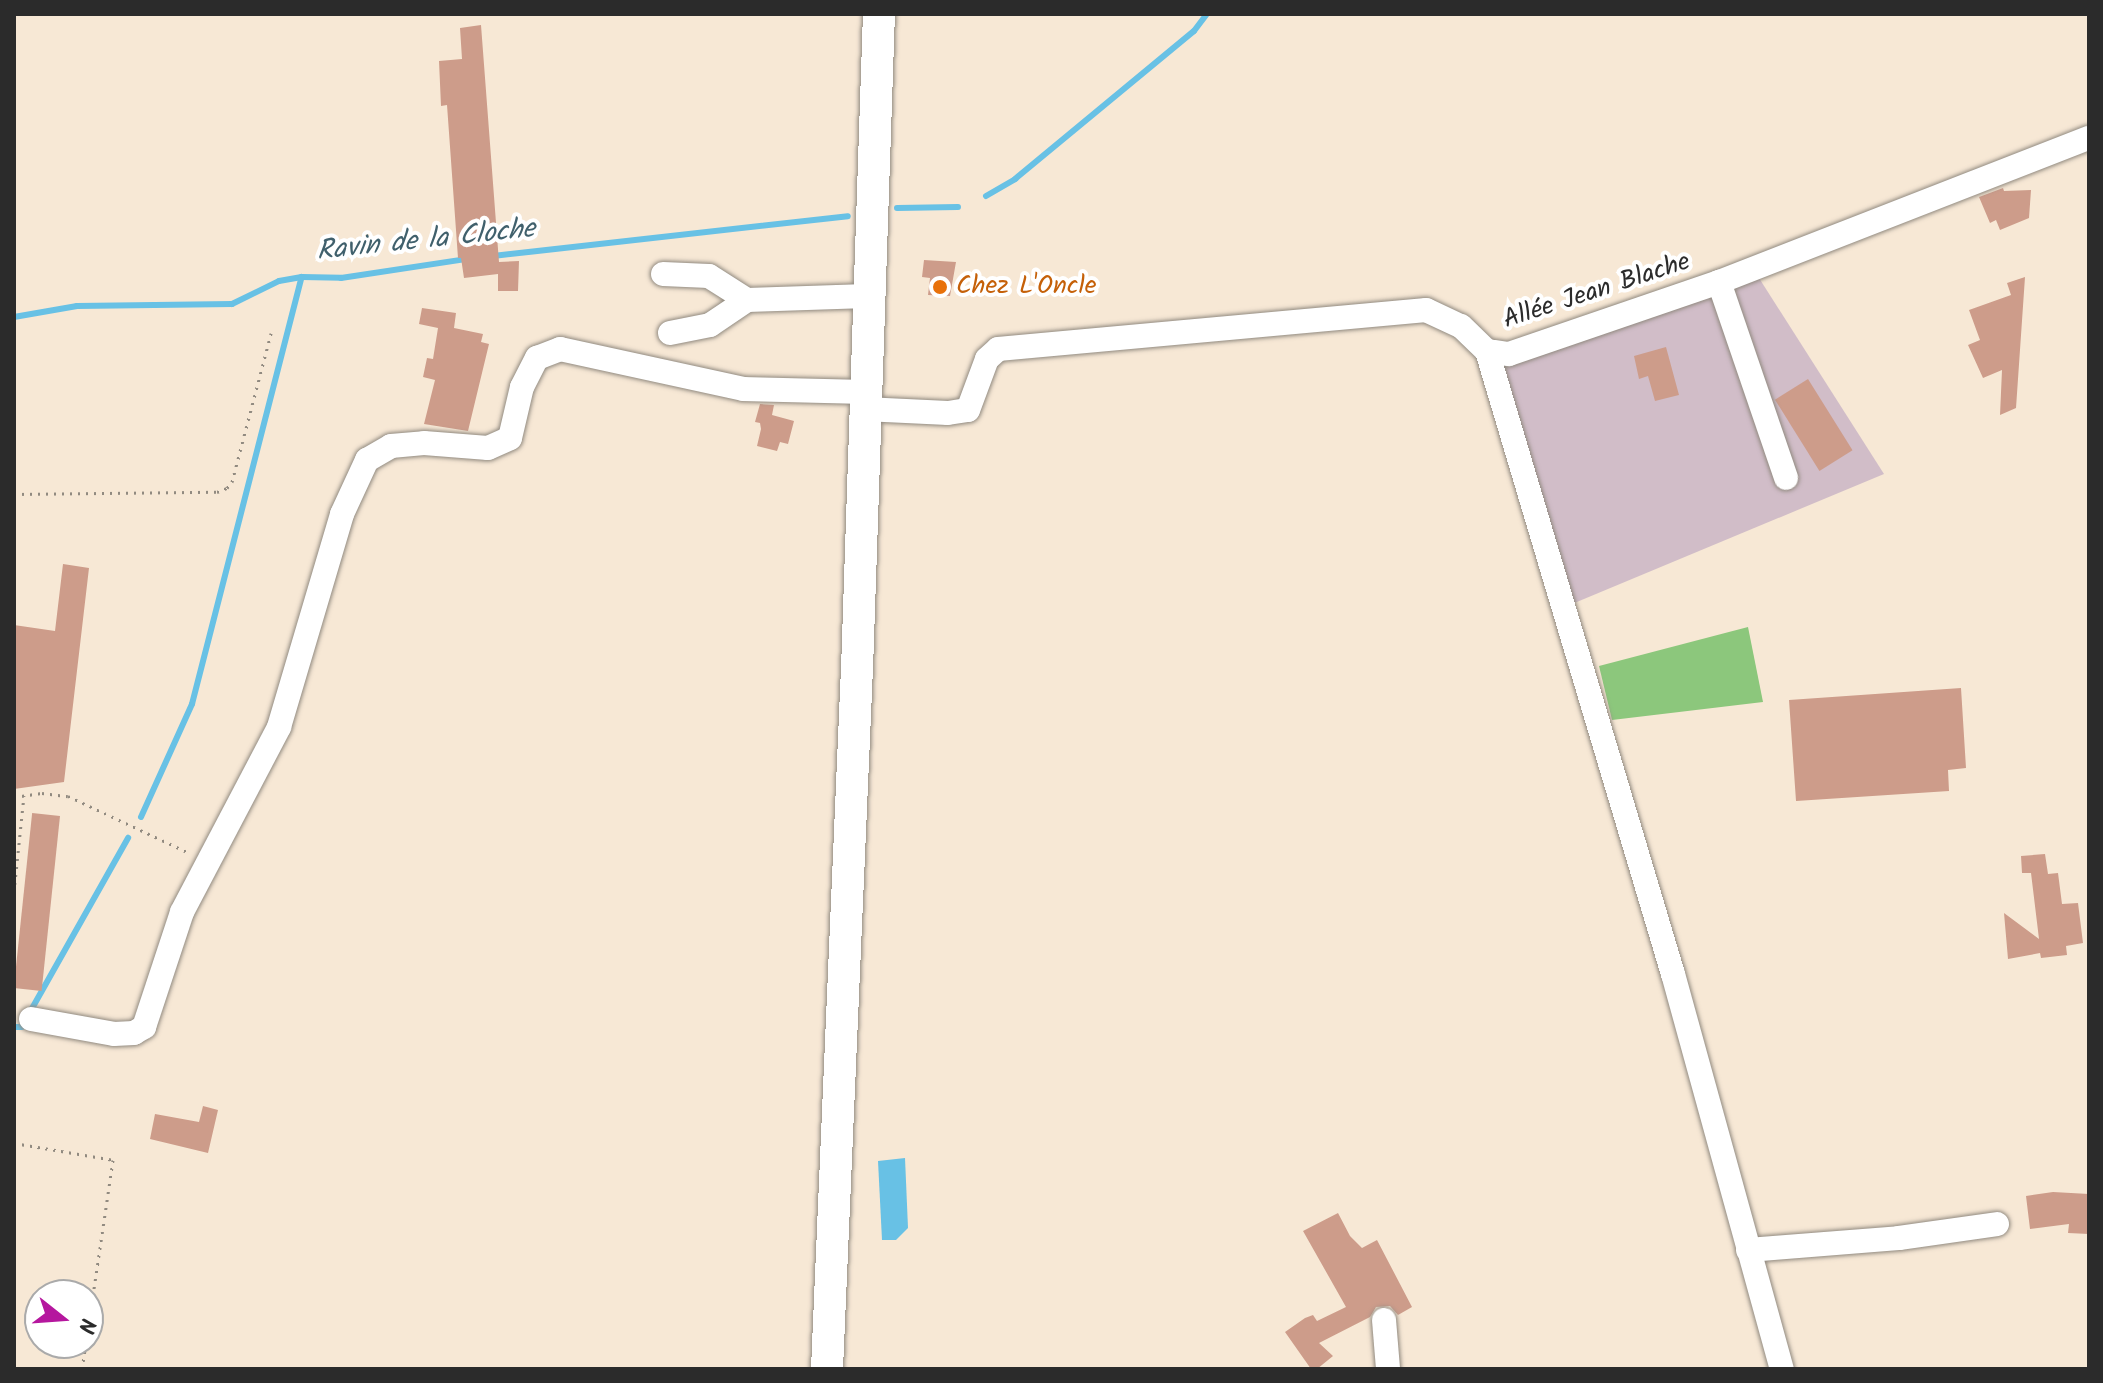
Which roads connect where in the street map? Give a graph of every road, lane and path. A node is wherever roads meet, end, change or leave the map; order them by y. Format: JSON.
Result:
{"nodes":[{"id":1,"x":879,"y":14,"type":"edge"},
{"id":2,"x":2089,"y":138,"type":"edge"},
{"id":3,"x":663,"y":274,"type":"dead end"},
{"id":4,"x":1719,"y":282,"type":"junction"},
{"id":5,"x":867,"y":296,"type":"junction"},
{"id":6,"x":747,"y":300,"type":"junction"},
{"id":7,"x":271,"y":333,"type":"dead end"},
{"id":8,"x":670,"y":333,"type":"dead end"},
{"id":9,"x":1487,"y":351,"type":"junction"},
{"id":10,"x":864,"y":400,"type":"junction"},
{"id":11,"x":1786,"y":478,"type":"dead end"},
{"id":12,"x":14,"y":494,"type":"edge"},
{"id":13,"x":24,"y":796,"type":"junction"},
{"id":14,"x":14,"y":797,"type":"edge"},
{"id":15,"x":209,"y":863,"type":"junction"},
{"id":16,"x":14,"y":892,"type":"edge"},
{"id":17,"x":31,"y":1019,"type":"dead end"},
{"id":18,"x":14,"y":1143,"type":"edge"},
{"id":19,"x":1997,"y":1224,"type":"dead end"},
{"id":20,"x":1748,"y":1250,"type":"junction"},
{"id":21,"x":96,"y":1279,"type":"edge"},
{"id":22,"x":1384,"y":1320,"type":"dead end"},
{"id":23,"x":827,"y":1369,"type":"edge"},
{"id":24,"x":1388,"y":1369,"type":"edge"},
{"id":25,"x":1782,"y":1369,"type":"edge"}],
"edges":[{"from":1,"to":5,"type":"main road"},
{"from":2,"to":4,"type":"street","name":"Allée Jean Blache"},
{"from":3,"to":6,"type":"street"},
{"from":4,"to":9,"type":"street","name":"Allée Jean Blache"},
{"from":4,"to":11,"type":"street"},
{"from":5,"to":6,"type":"street"},
{"from":5,"to":10,"type":"main road"},
{"from":6,"to":8,"type":"street"},
{"from":7,"to":12,"type":"path"},
{"from":9,"to":10,"type":"street","name":"Allée Jean Blache"},
{"from":9,"to":20,"type":"street"},
{"from":10,"to":15,"type":"street"},
{"from":10,"to":23,"type":"main road"},
{"from":13,"to":14,"type":"path"},
{"from":13,"to":15,"type":"path"},
{"from":13,"to":16,"type":"path"},
{"from":15,"to":17,"type":"street"},
{"from":18,"to":21,"type":"path"},
{"from":19,"to":20,"type":"street"},
{"from":20,"to":25,"type":"street"},
{"from":22,"to":24,"type":"street"}]}
